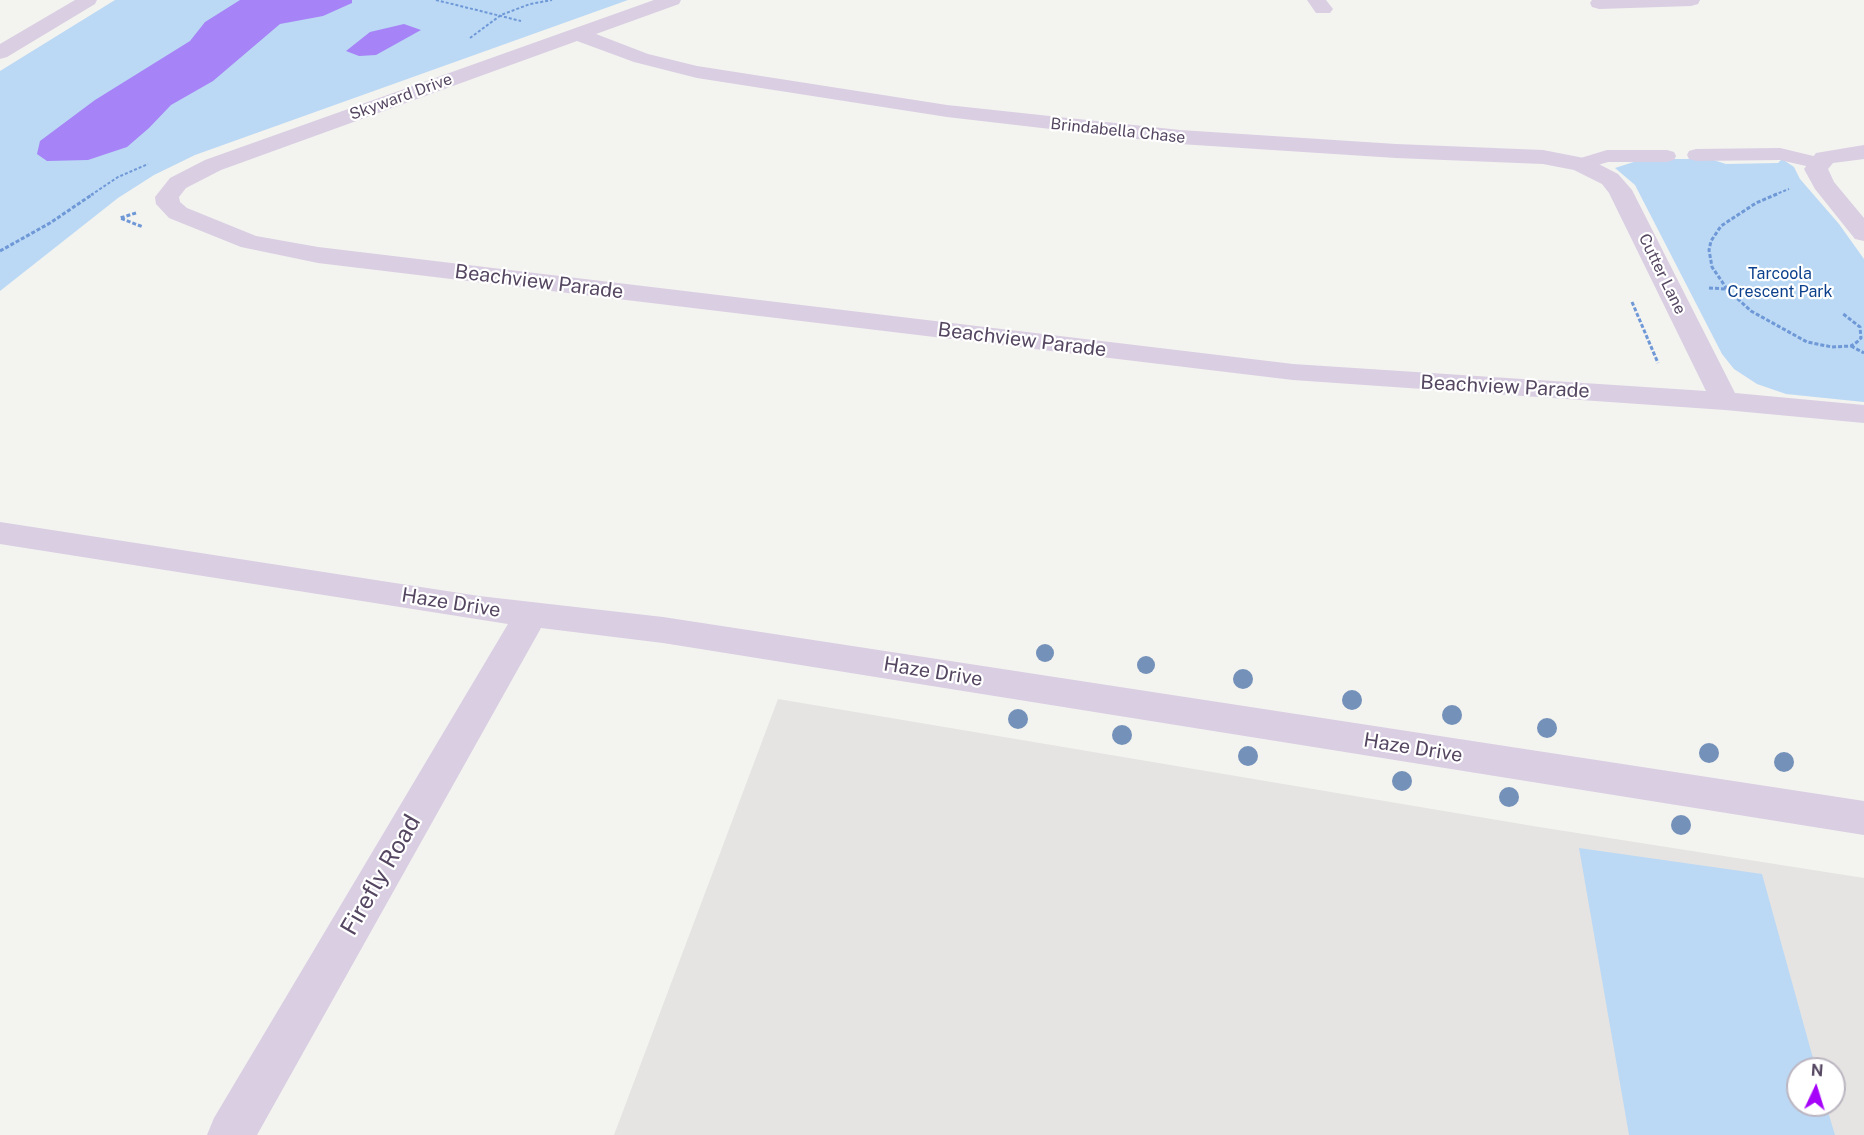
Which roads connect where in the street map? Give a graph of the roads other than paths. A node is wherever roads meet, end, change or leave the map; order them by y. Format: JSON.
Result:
{"nodes":[{"id":1,"x":88,"y":0,"type":"edge"},
{"id":2,"x":672,"y":0,"type":"edge"},
{"id":3,"x":1691,"y":0,"type":"edge"},
{"id":4,"x":1599,"y":3,"type":"dead end"},
{"id":5,"x":577,"y":34,"type":"junction"},
{"id":6,"x":0,"y":53,"type":"edge"},
{"id":7,"x":1864,"y":152,"type":"edge"},
{"id":8,"x":1696,"y":155,"type":"dead end"},
{"id":9,"x":1667,"y":156,"type":"dead end"},
{"id":10,"x":1819,"y":163,"type":"junction"},
{"id":11,"x":1581,"y":164,"type":"junction"},
{"id":12,"x":187,"y":217,"type":"joint"},
{"id":13,"x":1864,"y":234,"type":"edge"},
{"id":14,"x":1725,"y":401,"type":"junction"},
{"id":15,"x":1864,"y":414,"type":"edge"},
{"id":16,"x":0,"y":533,"type":"edge"},
{"id":17,"x":531,"y":615,"type":"junction"},
{"id":18,"x":1864,"y":818,"type":"edge"},
{"id":19,"x":231,"y":1135,"type":"edge"}],
"edges":[{"from":1,"to":6,"type":"street"},
{"from":2,"to":5,"type":"street","name":"Skyward Drive"},
{"from":3,"to":4,"type":"street"},
{"from":5,"to":11,"type":"street","name":"Brindabella Chase"},
{"from":5,"to":12,"type":"street","name":"Skyward Drive"},
{"from":7,"to":10,"type":"street"},
{"from":8,"to":10,"type":"lane"},
{"from":9,"to":11,"type":"lane","name":"Brindabella Chase"},
{"from":10,"to":13,"type":"street"},
{"from":11,"to":14,"type":"street","name":"Cutter Lane"},
{"from":12,"to":14,"type":"street","name":"Beachview Parade"},
{"from":14,"to":15,"type":"street","name":"Beachview Parade"},
{"from":16,"to":17,"type":"street","name":"Haze Drive"},
{"from":17,"to":18,"type":"street","name":"Haze Drive"},
{"from":17,"to":19,"type":"street","name":"Firefly Road"}]}
